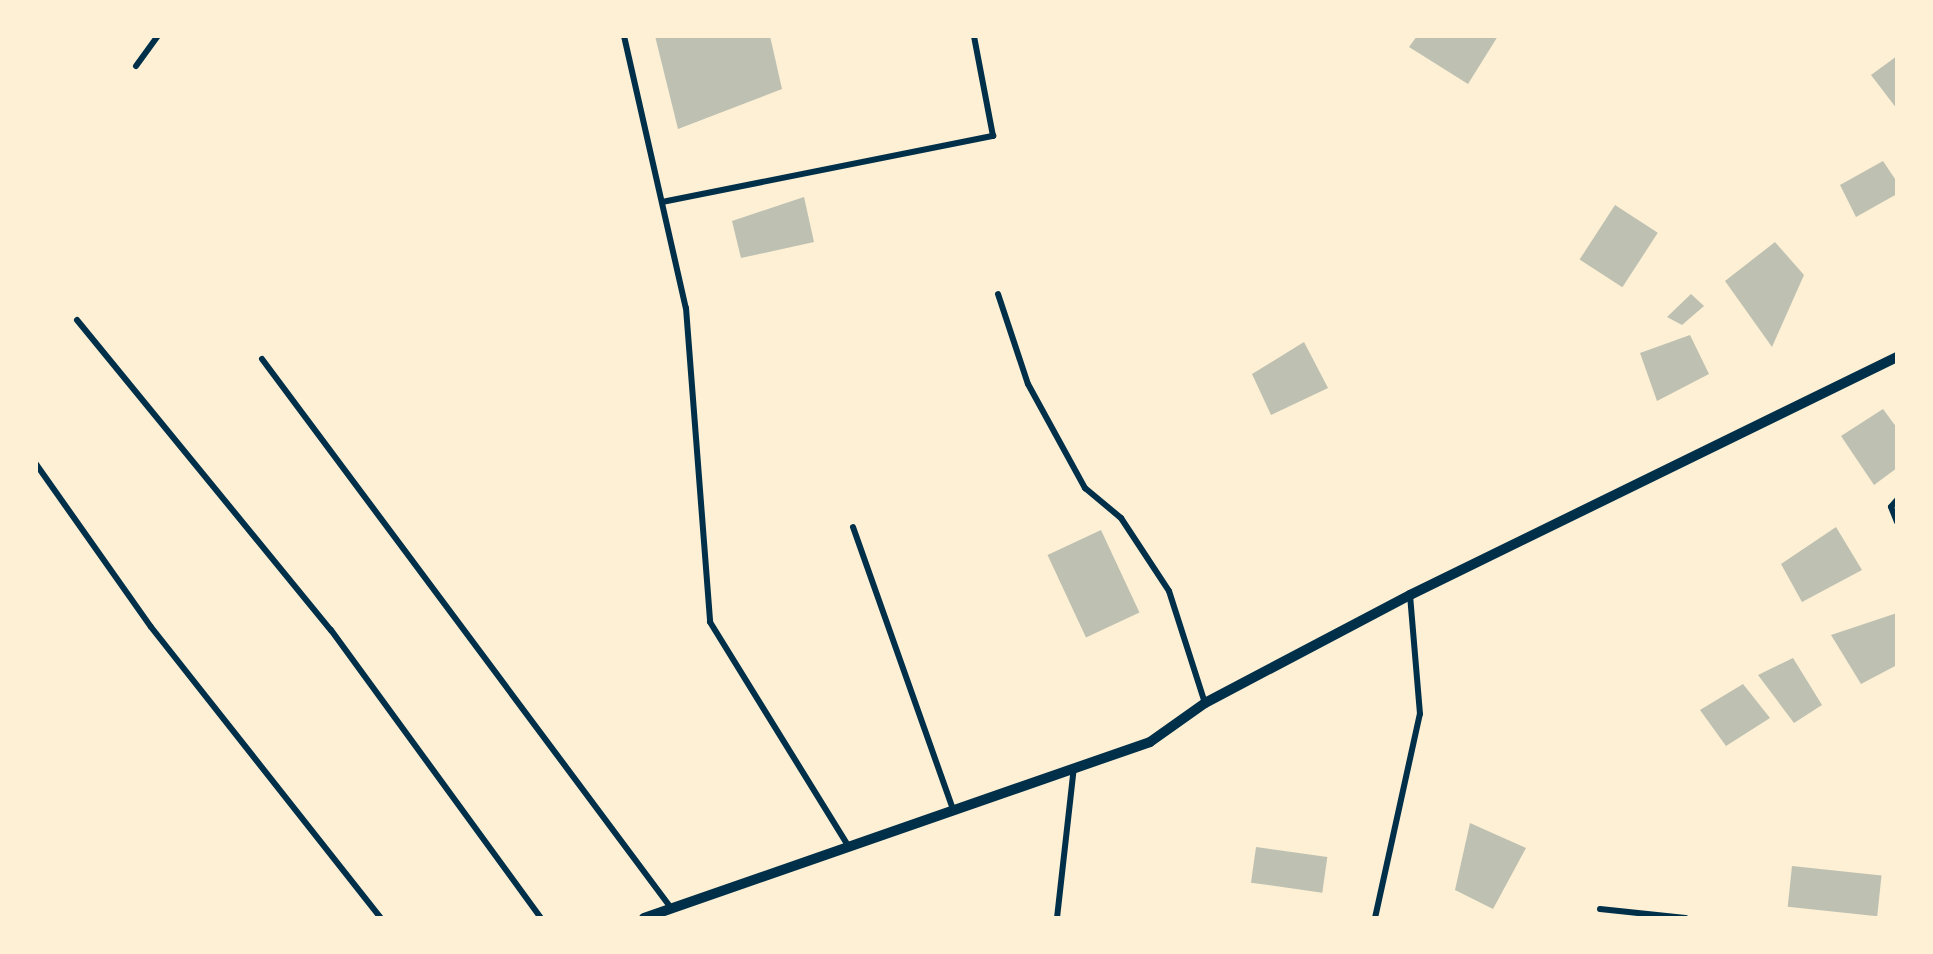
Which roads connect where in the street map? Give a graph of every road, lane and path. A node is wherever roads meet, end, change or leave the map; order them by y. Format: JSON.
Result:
{"nodes":[{"id":1,"x":158,"y":36,"type":"edge"},
{"id":2,"x":624,"y":36,"type":"edge"},
{"id":3,"x":974,"y":36,"type":"edge"},
{"id":4,"x":136,"y":66,"type":"dead end"},
{"id":5,"x":662,"y":202,"type":"junction"},
{"id":6,"x":998,"y":294,"type":"dead end"},
{"id":7,"x":77,"y":320,"type":"dead end"},
{"id":8,"x":1897,"y":357,"type":"edge"},
{"id":9,"x":262,"y":360,"type":"dead end"},
{"id":10,"x":36,"y":464,"type":"edge"},
{"id":11,"x":1897,"y":500,"type":"edge"},
{"id":12,"x":1897,"y":522,"type":"edge"},
{"id":13,"x":853,"y":527,"type":"dead end"},
{"id":14,"x":1410,"y":595,"type":"junction"},
{"id":15,"x":1204,"y":703,"type":"junction"},
{"id":16,"x":1074,"y":767,"type":"junction"},
{"id":17,"x":953,"y":809,"type":"junction"},
{"id":18,"x":847,"y":844,"type":"junction"},
{"id":19,"x":672,"y":908,"type":"junction"},
{"id":20,"x":1600,"y":909,"type":"dead end"},
{"id":21,"x":381,"y":918,"type":"edge"},
{"id":22,"x":541,"y":918,"type":"edge"},
{"id":23,"x":644,"y":918,"type":"edge"},
{"id":24,"x":1057,"y":918,"type":"edge"},
{"id":25,"x":1375,"y":918,"type":"edge"},
{"id":26,"x":1686,"y":918,"type":"edge"}],
"edges":[{"from":1,"to":4,"type":"street"},
{"from":2,"to":5,"type":"street"},
{"from":3,"to":5,"type":"street"},
{"from":5,"to":18,"type":"street"},
{"from":6,"to":15,"type":"street"},
{"from":7,"to":22,"type":"street"},
{"from":8,"to":14,"type":"street"},
{"from":9,"to":19,"type":"street"},
{"from":10,"to":21,"type":"street"},
{"from":11,"to":12,"type":"street"},
{"from":13,"to":17,"type":"street"},
{"from":14,"to":15,"type":"street"},
{"from":14,"to":25,"type":"street"},
{"from":15,"to":16,"type":"street"},
{"from":16,"to":17,"type":"street"},
{"from":16,"to":24,"type":"street"},
{"from":17,"to":18,"type":"street"},
{"from":18,"to":19,"type":"street"},
{"from":19,"to":23,"type":"street"},
{"from":20,"to":26,"type":"street"}]}
